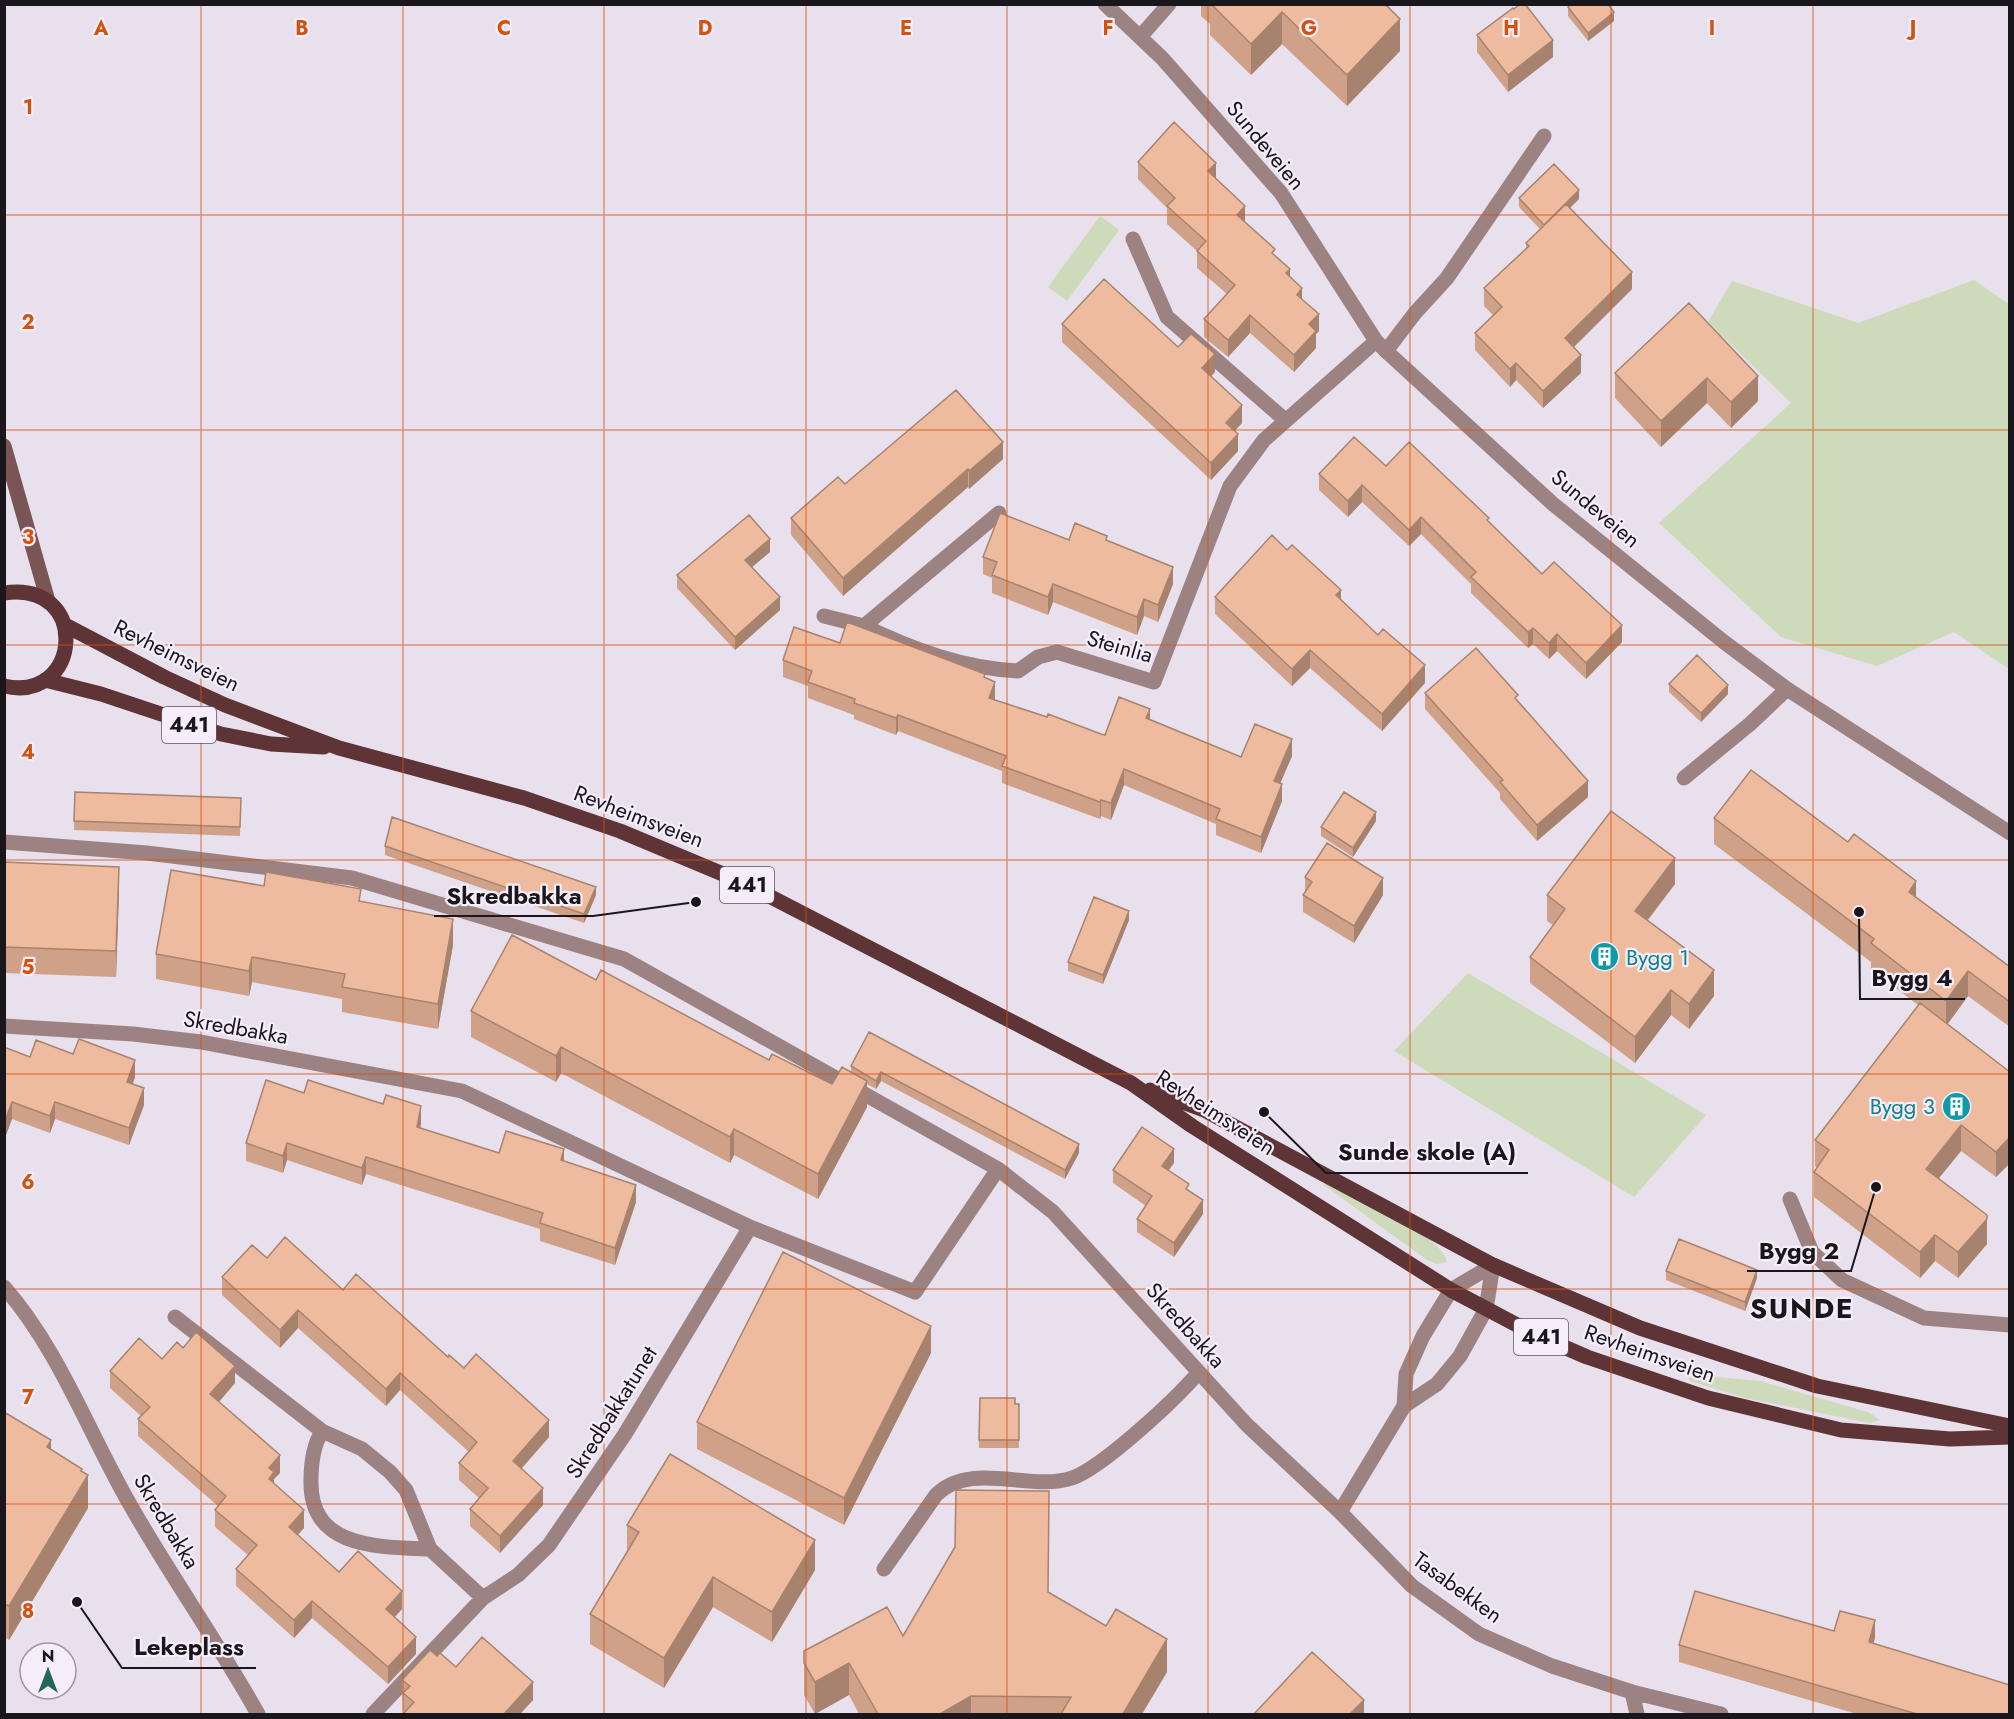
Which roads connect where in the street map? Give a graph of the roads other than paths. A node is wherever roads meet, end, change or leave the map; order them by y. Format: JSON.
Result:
{"nodes":[{"id":1,"x":1105,"y":4,"type":"edge"},
{"id":2,"x":1169,"y":4,"type":"edge"},
{"id":3,"x":1140,"y":37,"type":"junction"},
{"id":4,"x":1544,"y":136,"type":"dead end"},
{"id":5,"x":1133,"y":239,"type":"dead end"},
{"id":6,"x":1381,"y":346,"type":"junction"},
{"id":7,"x":1285,"y":420,"type":"junction"},
{"id":8,"x":4,"y":446,"type":"edge"},
{"id":9,"x":999,"y":513,"type":"edge"},
{"id":10,"x":4,"y":593,"type":"edge"},
{"id":11,"x":48,"y":601,"type":"junction"},
{"id":12,"x":824,"y":616,"type":"dead end"},
{"id":13,"x":65,"y":625,"type":"junction"},
{"id":14,"x":864,"y":626,"type":"junction"},
{"id":15,"x":45,"y":680,"type":"junction"},
{"id":16,"x":5,"y":686,"type":"edge"},
{"id":17,"x":1787,"y":689,"type":"junction"},
{"id":18,"x":339,"y":748,"type":"junction"},
{"id":19,"x":1684,"y":778,"type":"dead end"},
{"id":20,"x":2010,"y":833,"type":"edge"},
{"id":21,"x":4,"y":842,"type":"edge"},
{"id":22,"x":4,"y":1026,"type":"edge"},
{"id":23,"x":1131,"y":1083,"type":"junction"},
{"id":24,"x":998,"y":1169,"type":"junction"},
{"id":25,"x":1790,"y":1199,"type":"dead end"},
{"id":26,"x":750,"y":1227,"type":"junction"},
{"id":27,"x":1493,"y":1265,"type":"junction"},
{"id":28,"x":4,"y":1287,"type":"edge"},
{"id":29,"x":1451,"y":1290,"type":"junction"},
{"id":30,"x":1486,"y":1310,"type":"junction"},
{"id":31,"x":175,"y":1317,"type":"dead end"},
{"id":32,"x":2010,"y":1325,"type":"edge"},
{"id":33,"x":1198,"y":1373,"type":"junction"},
{"id":34,"x":1404,"y":1406,"type":"junction"},
{"id":35,"x":2010,"y":1426,"type":"edge"},
{"id":36,"x":322,"y":1431,"type":"junction"},
{"id":37,"x":2010,"y":1437,"type":"edge"},
{"id":38,"x":1340,"y":1512,"type":"junction"},
{"id":39,"x":430,"y":1549,"type":"junction"},
{"id":40,"x":884,"y":1569,"type":"dead end"},
{"id":41,"x":483,"y":1598,"type":"junction"},
{"id":42,"x":1632,"y":1692,"type":"junction"},
{"id":43,"x":258,"y":1714,"type":"edge"},
{"id":44,"x":373,"y":1714,"type":"edge"},
{"id":45,"x":1637,"y":1714,"type":"edge"},
{"id":46,"x":1721,"y":1714,"type":"edge"}],
"edges":[{"from":1,"to":3,"type":"street","name":"Sundeveien"},
{"from":2,"to":3,"type":"street"},
{"from":3,"to":6,"type":"street","name":"Sundeveien"},
{"from":4,"to":6,"type":"street"},
{"from":5,"to":7,"type":"street"},
{"from":6,"to":7,"type":"street","name":"Steinlia"},
{"from":6,"to":17,"type":"street","name":"Sundeveien"},
{"from":7,"to":14,"type":"street","name":"Steinlia"},
{"from":8,"to":11,"type":"main road"},
{"from":9,"to":14,"type":"street"},
{"from":10,"to":11,"type":"main road"},
{"from":11,"to":13,"type":"main road","number":"441"},
{"from":12,"to":14,"type":"street","name":"Steinlia"},
{"from":13,"to":15,"type":"main road"},
{"from":13,"to":18,"type":"main road","name":"Revheimsveien","number":"441"},
{"from":15,"to":16,"type":"main road","number":"441"},
{"from":15,"to":18,"type":"main road","name":"Revheimsveien","number":"441"},
{"from":17,"to":19,"type":"street"},
{"from":17,"to":20,"type":"street","name":"Sundeveien"},
{"from":18,"to":23,"type":"main road","name":"Revheimsveien","number":"441"},
{"from":21,"to":24,"type":"street","name":"Skredbakka"},
{"from":22,"to":26,"type":"street","name":"Skredbakka"},
{"from":23,"to":27,"type":"main road","name":"Revheimsveien","number":"441"},
{"from":23,"to":29,"type":"main road","name":"Revheimsveien","number":"441"},
{"from":24,"to":26,"type":"street","name":"Skredbakka"},
{"from":24,"to":33,"type":"street","name":"Skredbakka"},
{"from":25,"to":32,"type":"street"},
{"from":26,"to":41,"type":"street","name":"Skredbakkatunet"},
{"from":27,"to":29,"type":"street"},
{"from":27,"to":30,"type":"street"},
{"from":27,"to":35,"type":"main road","name":"Revheimsveien","number":"441"},
{"from":28,"to":43,"type":"street","name":"Skredbakka"},
{"from":29,"to":30,"type":"main road","name":"Revheimsveien","number":"441"},
{"from":29,"to":34,"type":"street"},
{"from":30,"to":34,"type":"street"},
{"from":30,"to":37,"type":"main road","name":"Revheimsveien","number":"441"},
{"from":31,"to":36,"type":"street"},
{"from":33,"to":38,"type":"street","name":"Skredbakka"},
{"from":33,"to":40,"type":"street"},
{"from":34,"to":38,"type":"street"},
{"from":36,"to":39,"type":"street"},
{"from":36,"to":39,"type":"street"},
{"from":38,"to":42,"type":"street","name":"Tasabekken"},
{"from":39,"to":41,"type":"street"},
{"from":41,"to":44,"type":"street","name":"Skredbakkatunet"},
{"from":42,"to":45,"type":"street"},
{"from":42,"to":46,"type":"street","name":"Tasabekken"}]}
